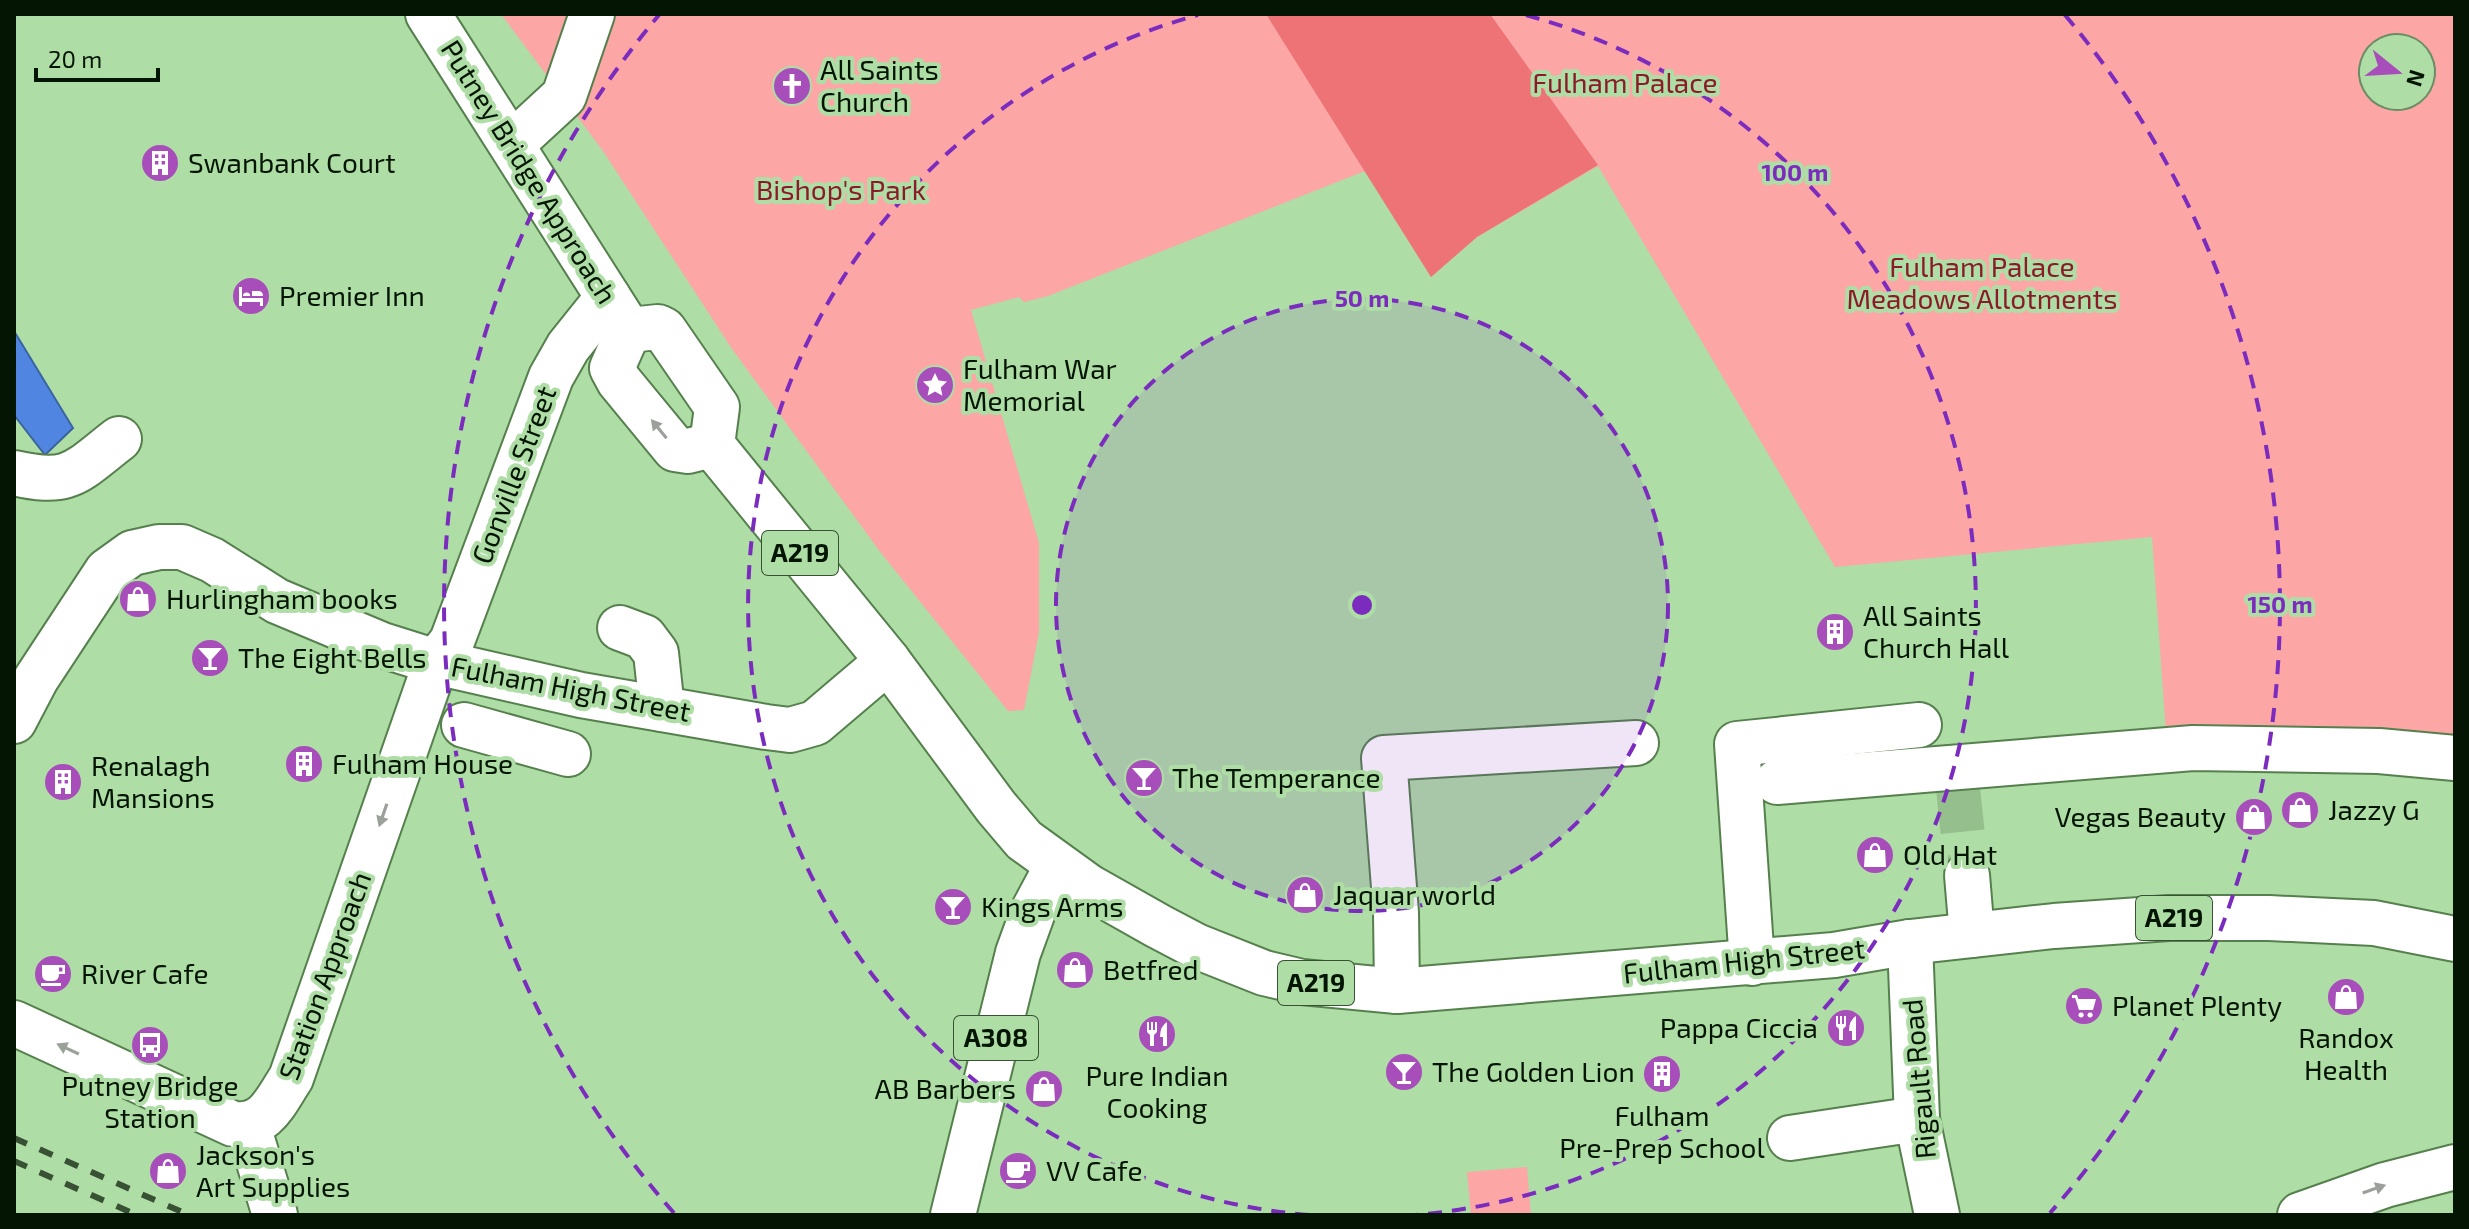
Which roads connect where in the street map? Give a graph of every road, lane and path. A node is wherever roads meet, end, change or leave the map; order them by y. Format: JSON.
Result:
{"nodes":[{"id":1,"x":428,"y":14,"type":"edge"},
{"id":2,"x":592,"y":14,"type":"edge"},
{"id":3,"x":512,"y":144,"type":"junction"},
{"id":4,"x":618,"y":314,"type":"junction"},
{"id":5,"x":119,"y":439,"type":"dead end"},
{"id":6,"x":712,"y":445,"type":"junction"},
{"id":7,"x":14,"y":473,"type":"edge"},
{"id":8,"x":620,"y":628,"type":"dead end"},
{"id":9,"x":888,"y":661,"type":"junction"},
{"id":10,"x":436,"y":662,"type":"junction"},
{"id":11,"x":662,"y":709,"type":"junction"},
{"id":12,"x":14,"y":721,"type":"edge"},
{"id":13,"x":464,"y":725,"type":"dead end"},
{"id":14,"x":1919,"y":725,"type":"dead end"},
{"id":15,"x":1636,"y":743,"type":"dead end"},
{"id":16,"x":568,"y":754,"type":"dead end"},
{"id":17,"x":2455,"y":758,"type":"edge"},
{"id":18,"x":1777,"y":782,"type":"dead end"},
{"id":19,"x":1057,"y":866,"type":"junction"},
{"id":20,"x":1967,"y":875,"type":"tunnel mouth"},
{"id":21,"x":1972,"y":935,"type":"junction"},
{"id":22,"x":2455,"y":939,"type":"edge"},
{"id":23,"x":1910,"y":942,"type":"junction"},
{"id":24,"x":1752,"y":963,"type":"junction"},
{"id":25,"x":1397,"y":991,"type":"junction"},
{"id":26,"x":14,"y":1023,"type":"edge"},
{"id":27,"x":1917,"y":1119,"type":"junction"},
{"id":28,"x":248,"y":1126,"type":"junction"},
{"id":29,"x":1790,"y":1138,"type":"dead end"},
{"id":30,"x":2455,"y":1167,"type":"edge"},
{"id":31,"x":275,"y":1215,"type":"edge"},
{"id":32,"x":953,"y":1215,"type":"edge"},
{"id":33,"x":1937,"y":1215,"type":"edge"},
{"id":34,"x":2300,"y":1215,"type":"edge"}],
"edges":[{"from":1,"to":3,"type":"main road","name":"Putney Bridge Approach"},
{"from":2,"to":3,"type":"main road"},
{"from":3,"to":4,"type":"main road","name":"Putney Bridge Approach"},
{"from":4,"to":6,"type":"main road","name":"Putney Bridge Approach"},
{"from":6,"to":4,"type":"main road","name":"Putney Bridge Approach","one_way":true},
{"from":4,"to":10,"type":"main road","name":"Gonville Street"},
{"from":5,"to":7,"type":"main road"},
{"from":6,"to":9,"type":"main road","number":"A219"},
{"from":8,"to":11,"type":"main road"},
{"from":9,"to":11,"type":"main road","name":"Fulham High Street"},
{"from":9,"to":19,"type":"main road","number":"A219"},
{"from":10,"to":11,"type":"main road","name":"Fulham High Street"},
{"from":10,"to":12,"type":"main road","name":"Fulham High Street"},
{"from":10,"to":28,"type":"main road","name":"Station Approach","one_way":true},
{"from":13,"to":16,"type":"main road"},
{"from":14,"to":24,"type":"main road"},
{"from":15,"to":25,"type":"main road"},
{"from":17,"to":18,"type":"main road"},
{"from":19,"to":25,"type":"main road","name":"Fulham High Street","number":"A219"},
{"from":19,"to":32,"type":"main road","number":"A308"},
{"from":20,"to":21,"type":"main road"},
{"from":21,"to":22,"type":"main road","name":"Fulham High Street","number":"A219"},
{"from":21,"to":23,"type":"main road","name":"Fulham High Street","number":"A219"},
{"from":23,"to":24,"type":"main road","name":"Fulham High Street","number":"A219"},
{"from":23,"to":27,"type":"main road","name":"Rigault Road"},
{"from":24,"to":25,"type":"main road","name":"Fulham High Street","number":"A219"},
{"from":28,"to":26,"type":"main road","one_way":true},
{"from":27,"to":29,"type":"main road"},
{"from":27,"to":33,"type":"main road","name":"Rigault Road"},
{"from":28,"to":31,"type":"main road"},
{"from":34,"to":30,"type":"main road","one_way":true}]}
